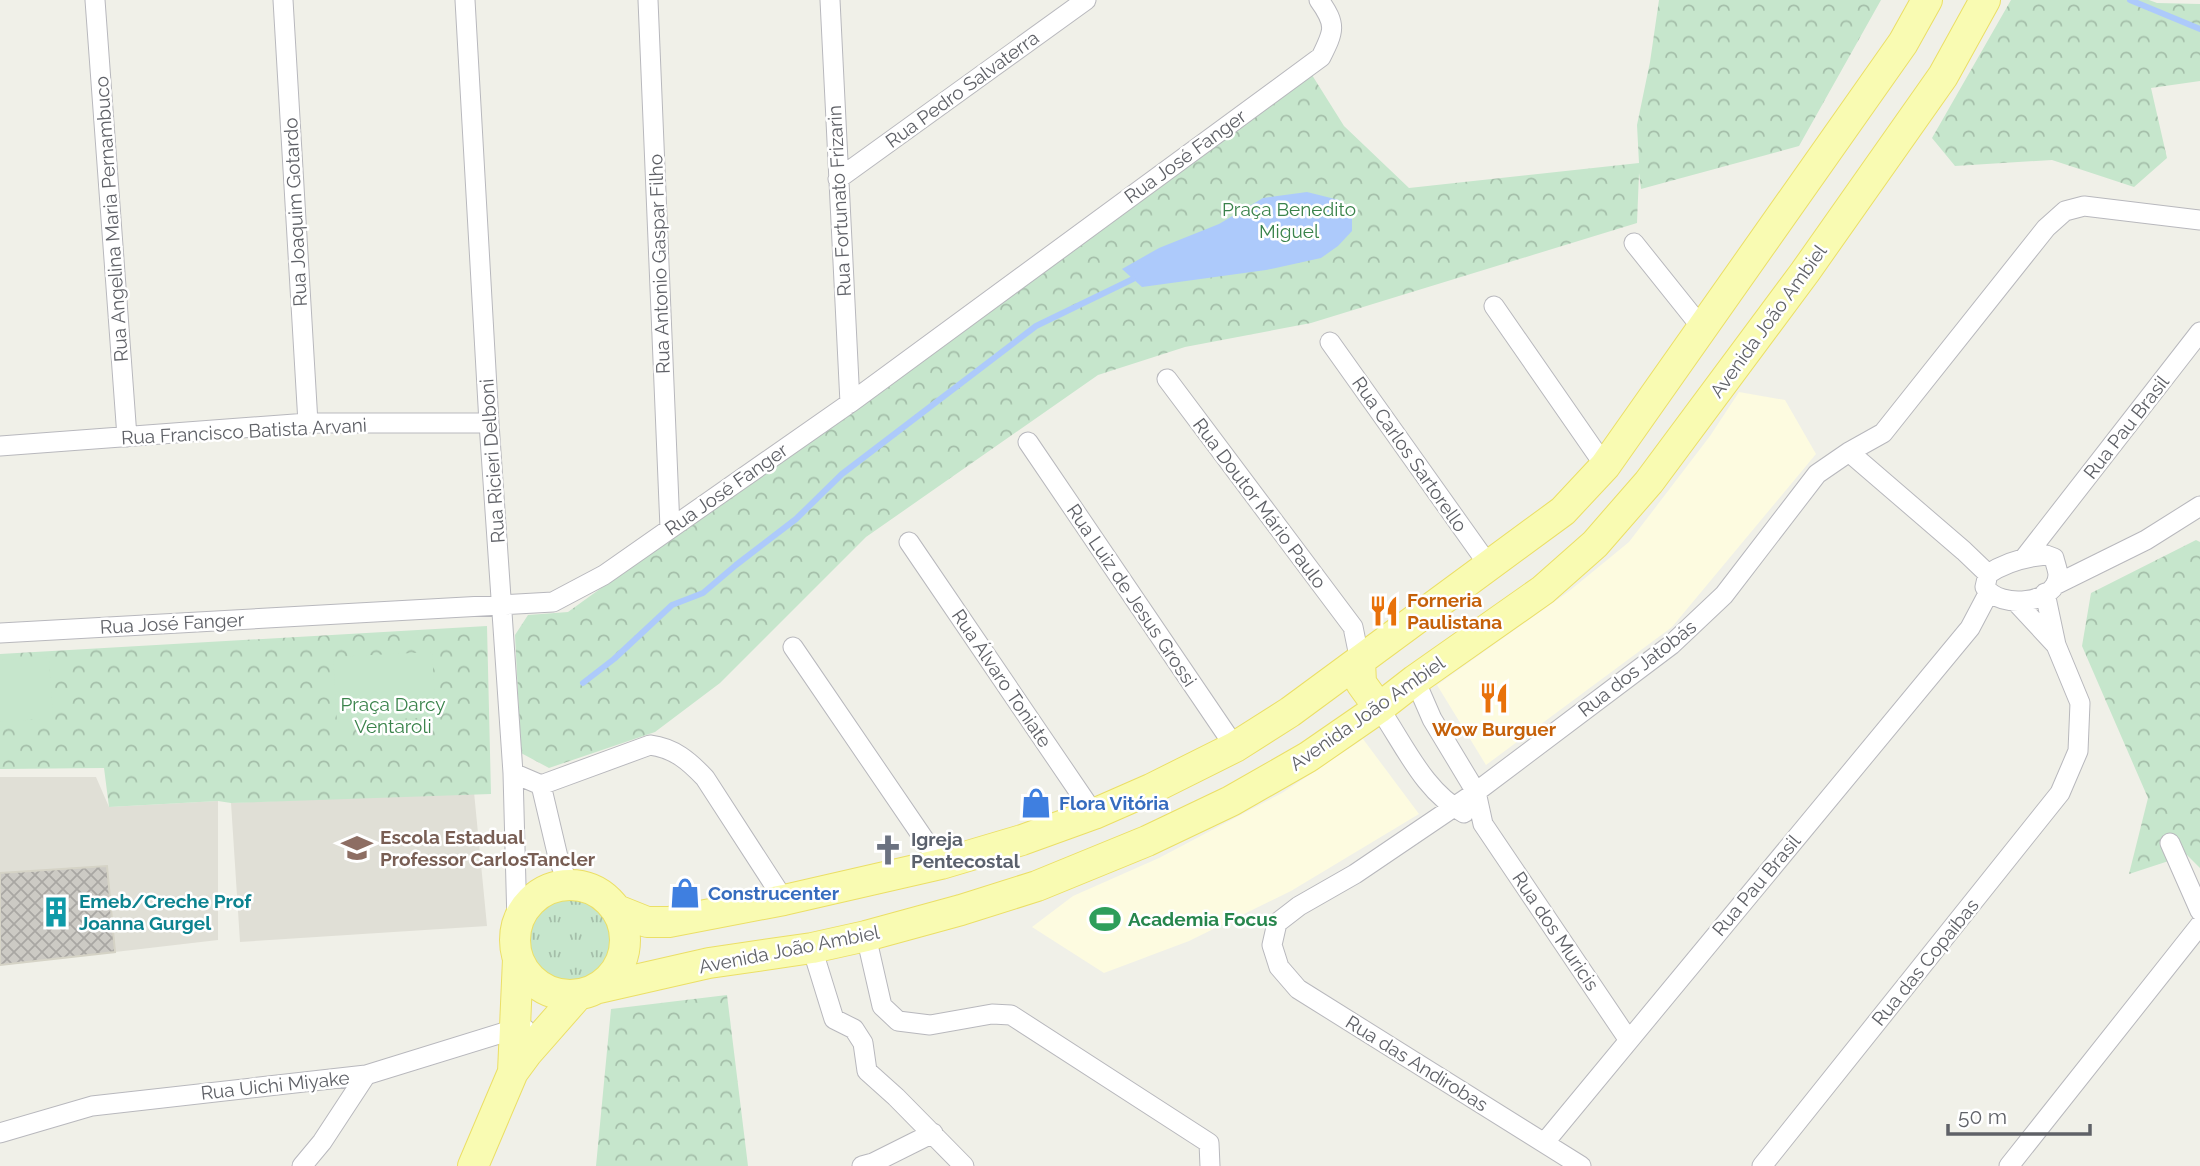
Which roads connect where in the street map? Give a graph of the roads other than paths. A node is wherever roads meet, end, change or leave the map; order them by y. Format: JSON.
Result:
{"nodes":[{"id":1,"x":95,"y":0,"type":"edge"},
{"id":2,"x":283,"y":0,"type":"edge"},
{"id":3,"x":465,"y":0,"type":"edge"},
{"id":4,"x":648,"y":0,"type":"edge"},
{"id":5,"x":830,"y":0,"type":"edge"},
{"id":6,"x":1086,"y":0,"type":"edge"},
{"id":7,"x":1320,"y":0,"type":"edge"},
{"id":8,"x":1927,"y":0,"type":"edge"},
{"id":9,"x":1985,"y":0,"type":"edge"},
{"id":10,"x":838,"y":179,"type":"junction"},
{"id":11,"x":2200,"y":220,"type":"edge"},
{"id":12,"x":1634,"y":243,"type":"dead end"},
{"id":13,"x":1494,"y":306,"type":"dead end"},
{"id":14,"x":1702,"y":328,"type":"junction"},
{"id":15,"x":2200,"y":332,"type":"edge"},
{"id":16,"x":1330,"y":342,"type":"dead end"},
{"id":17,"x":1167,"y":379,"type":"dead end"},
{"id":18,"x":850,"y":403,"type":"junction"},
{"id":19,"x":489,"y":422,"type":"junction"},
{"id":20,"x":308,"y":423,"type":"junction"},
{"id":21,"x":127,"y":437,"type":"junction"},
{"id":22,"x":1028,"y":442,"type":"dead end"},
{"id":23,"x":0,"y":446,"type":"edge"},
{"id":24,"x":1849,"y":452,"type":"junction"},
{"id":25,"x":1605,"y":466,"type":"junction"},
{"id":26,"x":2200,"y":506,"type":"edge"},
{"id":27,"x":2051,"y":522,"type":"junction"},
{"id":28,"x":670,"y":528,"type":"junction"},
{"id":29,"x":909,"y":542,"type":"dead end"},
{"id":30,"x":2025,"y":557,"type":"junction"},
{"id":31,"x":2050,"y":557,"type":"junction"},
{"id":32,"x":2102,"y":562,"type":"junction"},
{"id":33,"x":1490,"y":567,"type":"junction"},
{"id":34,"x":2000,"y":587,"type":"junction"},
{"id":35,"x":2050,"y":589,"type":"junction"},
{"id":36,"x":503,"y":603,"type":"junction"},
{"id":37,"x":1353,"y":627,"type":"junction"},
{"id":38,"x":0,"y":633,"type":"edge"},
{"id":39,"x":1390,"y":640,"type":"junction"},
{"id":40,"x":2056,"y":645,"type":"junction"},
{"id":41,"x":793,"y":647,"type":"dead end"},
{"id":42,"x":1360,"y":661,"type":"junction"},
{"id":43,"x":1415,"y":680,"type":"junction"},
{"id":44,"x":1379,"y":708,"type":"junction"},
{"id":45,"x":1235,"y":747,"type":"junction"},
{"id":46,"x":513,"y":773,"type":"junction"},
{"id":47,"x":541,"y":785,"type":"junction"},
{"id":48,"x":1476,"y":792,"type":"junction"},
{"id":49,"x":1453,"y":807,"type":"junction"},
{"id":50,"x":1094,"y":814,"type":"junction"},
{"id":51,"x":1483,"y":824,"type":"junction"},
{"id":52,"x":2170,"y":843,"type":"dead end"},
{"id":53,"x":942,"y":864,"type":"junction"},
{"id":54,"x":568,"y":884,"type":"junction"},
{"id":55,"x":784,"y":900,"type":"junction"},
{"id":56,"x":617,"y":910,"type":"junction"},
{"id":57,"x":2200,"y":911,"type":"edge"},
{"id":58,"x":517,"y":923,"type":"junction"},
{"id":59,"x":2200,"y":925,"type":"edge"},
{"id":60,"x":866,"y":936,"type":"junction"},
{"id":61,"x":1272,"y":945,"type":"joint"},
{"id":62,"x":812,"y":948,"type":"junction"},
{"id":63,"x":517,"y":958,"type":"junction"},
{"id":64,"x":587,"y":992,"type":"junction"},
{"id":65,"x":515,"y":1029,"type":"junction"},
{"id":66,"x":547,"y":1029,"type":"junction"},
{"id":67,"x":1628,"y":1039,"type":"junction"},
{"id":68,"x":513,"y":1072,"type":"junction"},
{"id":69,"x":366,"y":1075,"type":"junction"},
{"id":70,"x":0,"y":1133,"type":"edge"},
{"id":71,"x":933,"y":1133,"type":"junction"},
{"id":72,"x":1545,"y":1142,"type":"junction"},
{"id":73,"x":869,"y":1165,"type":"edge"},
{"id":74,"x":302,"y":1166,"type":"edge"},
{"id":75,"x":473,"y":1166,"type":"edge"},
{"id":76,"x":964,"y":1166,"type":"edge"},
{"id":77,"x":1210,"y":1166,"type":"edge"},
{"id":78,"x":1581,"y":1166,"type":"edge"},
{"id":79,"x":1762,"y":1166,"type":"edge"},
{"id":80,"x":2009,"y":1166,"type":"edge"}],
"edges":[{"from":1,"to":21,"type":"street","name":"Rua Angelina Maria Pernambuco"},
{"from":2,"to":20,"type":"street","name":"Rua Joaquim Gotardo"},
{"from":3,"to":19,"type":"street","name":"Rua Ricieri Delboni"},
{"from":4,"to":28,"type":"street","name":"Rua Antonio Gaspar Filho"},
{"from":5,"to":10,"type":"street","name":"Rua Fortunato Frizarin"},
{"from":6,"to":10,"type":"street","name":"Rua Pedro Salvaterra"},
{"from":7,"to":18,"type":"street","name":"Rua José Fanger"},
{"from":8,"to":14,"type":"main road"},
{"from":9,"to":43,"type":"main road","name":"Avenida João Ambiel"},
{"from":10,"to":18,"type":"street","name":"Rua Fortunato Frizarin"},
{"from":11,"to":24,"type":"street","name":"Rua dos Jatobás"},
{"from":12,"to":14,"type":"street"},
{"from":13,"to":25,"type":"street"},
{"from":14,"to":25,"type":"main road"},
{"from":15,"to":27,"type":"street","name":"Rua Pau Brasil"},
{"from":16,"to":33,"type":"street","name":"Rua Carlos Sartorello"},
{"from":17,"to":37,"type":"street","name":"Rua Doutor Mário Paulo"},
{"from":18,"to":28,"type":"street","name":"Rua José Fanger"},
{"from":19,"to":20,"type":"street","name":"Rua Francisco Batista Arvani"},
{"from":19,"to":36,"type":"street","name":"Rua Ricieri Delboni"},
{"from":20,"to":21,"type":"street","name":"Rua Francisco Batista Arvani"},
{"from":21,"to":23,"type":"street","name":"Rua Francisco Batista Arvani"},
{"from":22,"to":45,"type":"street","name":"Rua Luiz de Jesus Grossi"},
{"from":24,"to":34,"type":"street"},
{"from":24,"to":48,"type":"street","name":"Rua dos Jatobás"},
{"from":25,"to":33,"type":"main road"},
{"from":26,"to":32,"type":"street"},
{"from":27,"to":30,"type":"street","name":"Rua Pau Brasil"},
{"from":27,"to":31,"type":"street","name":"Rua Pau Brasil"},
{"from":28,"to":36,"type":"street","name":"Rua José Fanger"},
{"from":29,"to":50,"type":"street","name":"Rua Álvaro Toniate"},
{"from":30,"to":31,"type":"street"},
{"from":30,"to":34,"type":"street"},
{"from":31,"to":32,"type":"street"},
{"from":31,"to":35,"type":"street","name":"Rua Pau Brasil"},
{"from":32,"to":35,"type":"street"},
{"from":33,"to":39,"type":"main road"},
{"from":34,"to":35,"type":"street"},
{"from":34,"to":40,"type":"street"},
{"from":34,"to":67,"type":"street","name":"Rua Pau Brasil"},
{"from":35,"to":40,"type":"street","name":"Rua Pau Brasil"},
{"from":36,"to":38,"type":"street","name":"Rua José Fanger"},
{"from":36,"to":46,"type":"street","name":"Rua Ricieri Delboni"},
{"from":37,"to":39,"type":"street"},
{"from":37,"to":42,"type":"street","name":"Rua Doutor Mário Paulo"},
{"from":39,"to":42,"type":"main road"},
{"from":39,"to":43,"type":"main road"},
{"from":40,"to":79,"type":"street","name":"Rua das Copaíbas"},
{"from":41,"to":53,"type":"street"},
{"from":42,"to":44,"type":"main road"},
{"from":42,"to":45,"type":"main road"},
{"from":43,"to":44,"type":"main road","name":"Avenida João Ambiel"},
{"from":43,"to":48,"type":"street","name":"Rua dos Muricis"},
{"from":44,"to":49,"type":"street","name":"Rua dos Muricis"},
{"from":44,"to":60,"type":"main road","name":"Avenida João Ambiel"},
{"from":45,"to":50,"type":"main road"},
{"from":46,"to":47,"type":"street"},
{"from":46,"to":58,"type":"street","name":"Rua Ricieri Delboni"},
{"from":47,"to":54,"type":"street"},
{"from":47,"to":55,"type":"street"},
{"from":48,"to":49,"type":"street","name":"Rua dos Jatobás"},
{"from":48,"to":51,"type":"street","name":"Rua dos Muricis"},
{"from":49,"to":51,"type":"street","name":"Rua dos Muricis"},
{"from":49,"to":61,"type":"street","name":"Rua dos Jatobás"},
{"from":50,"to":53,"type":"main road"},
{"from":51,"to":67,"type":"street","name":"Rua dos Muricis"},
{"from":52,"to":57,"type":"street"},
{"from":53,"to":55,"type":"main road"},
{"from":54,"to":56,"type":"main road"},
{"from":54,"to":58,"type":"main road"},
{"from":55,"to":56,"type":"main road"},
{"from":56,"to":64,"type":"main road"},
{"from":58,"to":63,"type":"main road"},
{"from":59,"to":80,"type":"street"},
{"from":60,"to":62,"type":"main road","name":"Avenida João Ambiel"},
{"from":60,"to":77,"type":"street"},
{"from":61,"to":72,"type":"street","name":"Rua das Andirobas"},
{"from":62,"to":64,"type":"main road","name":"Avenida João Ambiel"},
{"from":62,"to":71,"type":"street"},
{"from":63,"to":64,"type":"main road","name":"Avenida João Ambiel"},
{"from":63,"to":65,"type":"main road"},
{"from":64,"to":66,"type":"main road"},
{"from":65,"to":66,"type":"street","name":"Rua Uichi Miyake"},
{"from":65,"to":68,"type":"main road"},
{"from":65,"to":69,"type":"street","name":"Rua Uichi Miyake"},
{"from":66,"to":68,"type":"main road"},
{"from":67,"to":72,"type":"street","name":"Rua Pau Brasil"},
{"from":68,"to":75,"type":"main road"},
{"from":69,"to":70,"type":"street","name":"Rua Uichi Miyake"},
{"from":69,"to":74,"type":"street"},
{"from":71,"to":73,"type":"street"},
{"from":71,"to":76,"type":"street"},
{"from":72,"to":78,"type":"street","name":"Rua das Andirobas"}]}
